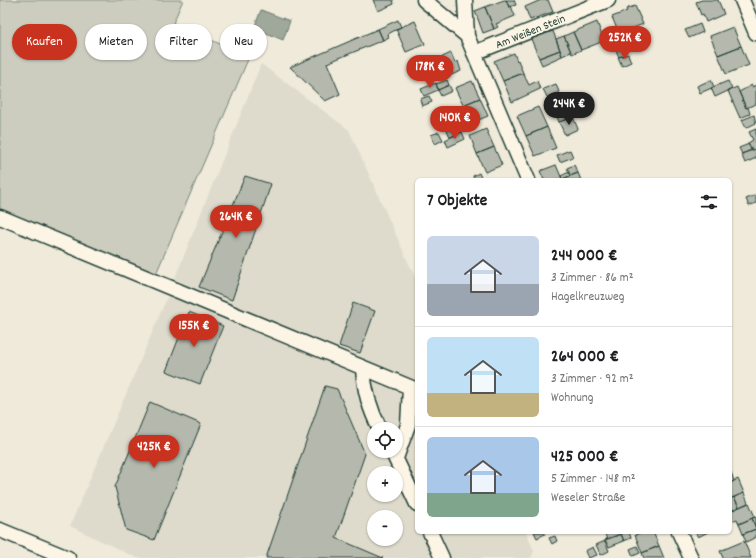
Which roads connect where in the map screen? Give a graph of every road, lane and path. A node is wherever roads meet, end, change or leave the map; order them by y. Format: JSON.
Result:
{"nodes":[{"id":1,"x":424,"y":0,"type":"edge"},
{"id":2,"x":466,"y":0,"type":"edge"},
{"id":3,"x":608,"y":0,"type":"edge"},
{"id":4,"x":742,"y":0,"type":"edge"},
{"id":5,"x":756,"y":34,"type":"edge"},
{"id":6,"x":467,"y":36,"type":"junction"},
{"id":7,"x":474,"y":53,"type":"junction"},
{"id":8,"x":527,"y":178,"type":"edge"},
{"id":9,"x":0,"y":217,"type":"edge"},
{"id":10,"x":363,"y":368,"type":"junction"},
{"id":11,"x":414,"y":389,"type":"edge"},
{"id":12,"x":376,"y":422,"type":"edge"},
{"id":13,"x":403,"y":435,"type":"edge"},
{"id":14,"x":396,"y":458,"type":"edge"},
{"id":15,"x":415,"y":500,"type":"edge"},
{"id":16,"x":0,"y":530,"type":"edge"},
{"id":17,"x":431,"y":534,"type":"edge"},
{"id":18,"x":680,"y":534,"type":"edge"},
{"id":19,"x":68,"y":558,"type":"edge"},
{"id":20,"x":442,"y":558,"type":"edge"},
{"id":21,"x":691,"y":558,"type":"edge"}],
"edges":[{"from":1,"to":6,"type":"street"},
{"from":2,"to":6,"type":"street"},
{"from":3,"to":7,"type":"street","name":"Am Weißen Stein"},
{"from":4,"to":5,"type":"street"},
{"from":6,"to":7,"type":"street"},
{"from":7,"to":8,"type":"street"},
{"from":9,"to":10,"type":"street"},
{"from":10,"to":11,"type":"street"},
{"from":10,"to":12,"type":"street"},
{"from":11,"to":13,"type":"street"},
{"from":14,"to":15,"type":"street"},
{"from":16,"to":19,"type":"street"},
{"from":17,"to":20,"type":"street"},
{"from":18,"to":21,"type":"street"}]}
